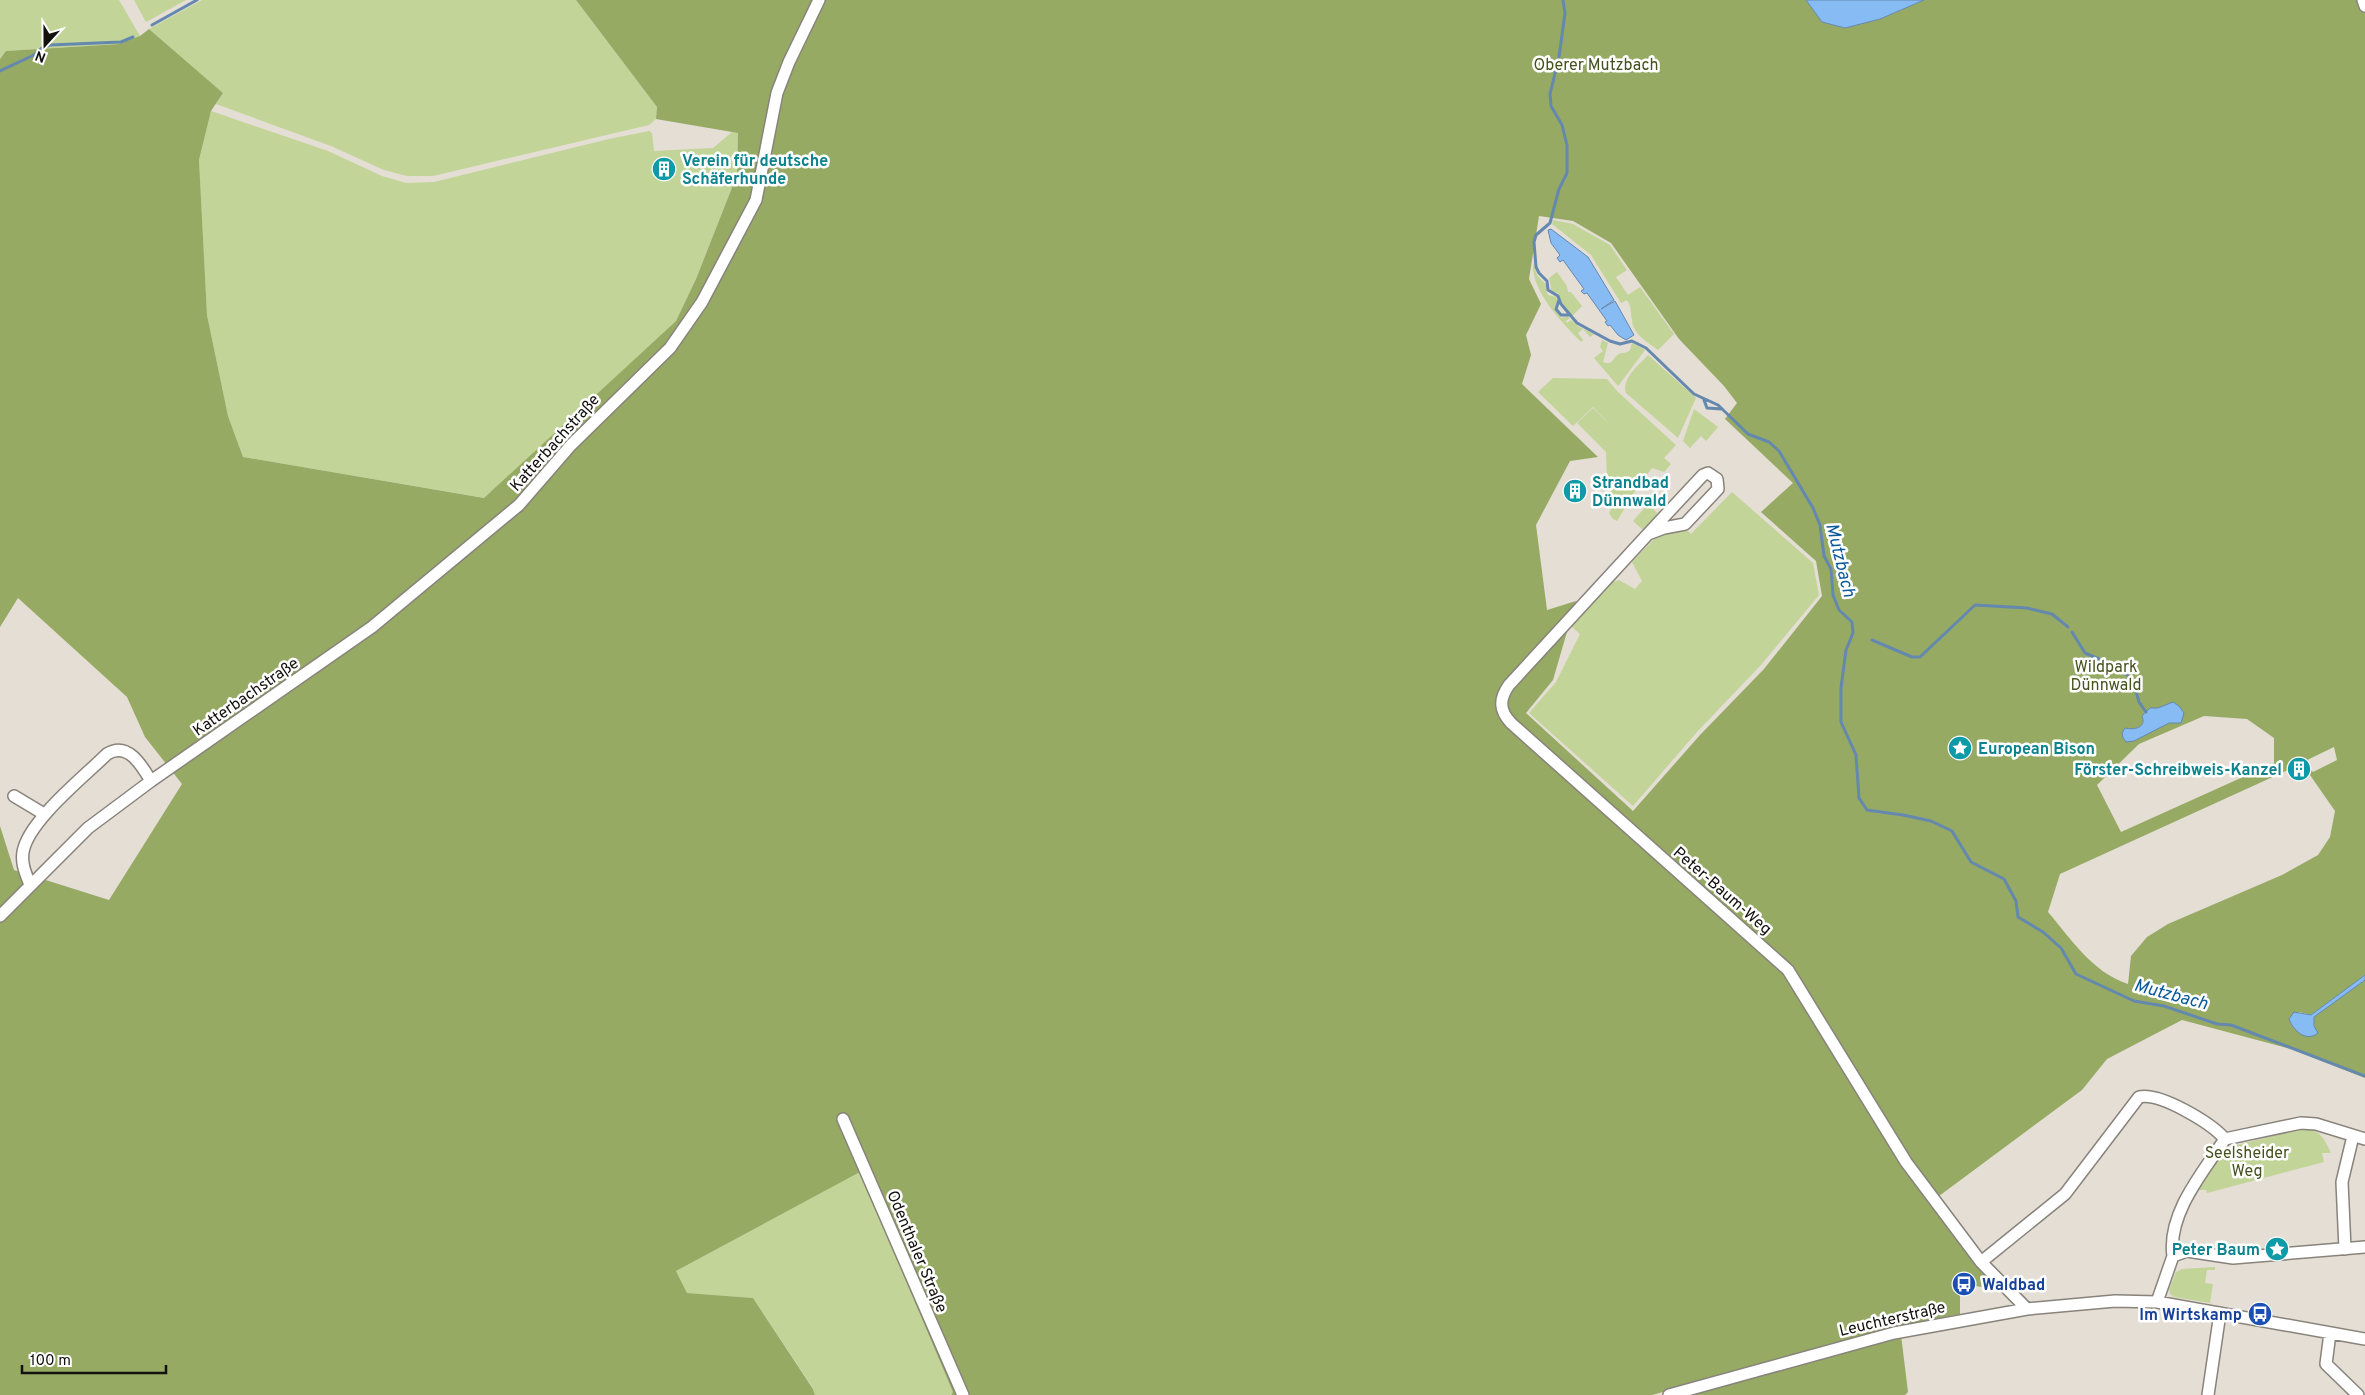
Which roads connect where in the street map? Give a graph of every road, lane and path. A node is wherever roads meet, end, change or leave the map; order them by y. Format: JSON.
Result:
{"nodes":[{"id":1,"x":819,"y":0,"type":"edge"},
{"id":2,"x":2363,"y":0,"type":"edge"},
{"id":3,"x":2365,"y":6,"type":"edge"},
{"id":4,"x":1648,"y":534,"type":"junction"},
{"id":5,"x":151,"y":781,"type":"junction"},
{"id":6,"x":14,"y":796,"type":"dead end"},
{"id":7,"x":44,"y":814,"type":"junction"},
{"id":8,"x":30,"y":885,"type":"junction"},
{"id":9,"x":0,"y":916,"type":"edge"},
{"id":10,"x":843,"y":1119,"type":"dead end"},
{"id":11,"x":2353,"y":1136,"type":"junction"},
{"id":12,"x":2225,"y":1139,"type":"junction"},
{"id":13,"x":2365,"y":1139,"type":"edge"},
{"id":14,"x":2365,"y":1247,"type":"edge"},
{"id":15,"x":2346,"y":1249,"type":"junction"},
{"id":16,"x":2173,"y":1256,"type":"junction"},
{"id":17,"x":1982,"y":1262,"type":"junction"},
{"id":18,"x":2157,"y":1302,"type":"junction"},
{"id":19,"x":2027,"y":1309,"type":"junction"},
{"id":20,"x":2220,"y":1313,"type":"junction"},
{"id":21,"x":2330,"y":1332,"type":"junction"},
{"id":22,"x":2365,"y":1339,"type":"edge"},
{"id":23,"x":963,"y":1395,"type":"edge"},
{"id":24,"x":1669,"y":1395,"type":"edge"},
{"id":25,"x":2208,"y":1395,"type":"edge"},
{"id":26,"x":2358,"y":1395,"type":"edge"}],
"edges":[{"from":1,"to":5,"type":"street","name":"Katterbachstraße"},
{"from":2,"to":3,"type":"street"},
{"from":4,"to":4,"type":"street","name":"Peter-Baum-Weg"},
{"from":4,"to":17,"type":"street","name":"Peter-Baum-Weg"},
{"from":5,"to":7,"type":"street"},
{"from":5,"to":8,"type":"street","name":"Katterbachstraße"},
{"from":6,"to":7,"type":"street"},
{"from":7,"to":8,"type":"street"},
{"from":8,"to":9,"type":"street","name":"Katterbachstraße"},
{"from":10,"to":23,"type":"street","name":"Odenthaler Straße"},
{"from":11,"to":12,"type":"street"},
{"from":11,"to":13,"type":"street"},
{"from":11,"to":15,"type":"street"},
{"from":12,"to":16,"type":"street"},
{"from":12,"to":17,"type":"street"},
{"from":14,"to":15,"type":"street"},
{"from":15,"to":16,"type":"street"},
{"from":16,"to":18,"type":"street"},
{"from":17,"to":19,"type":"street","name":"Peter-Baum-Weg"},
{"from":18,"to":19,"type":"street","name":"Leuchterstraße"},
{"from":18,"to":20,"type":"street","name":"Leuchterstraße"},
{"from":19,"to":24,"type":"street","name":"Leuchterstraße"},
{"from":20,"to":21,"type":"street","name":"Leuchterstraße"},
{"from":20,"to":25,"type":"street"},
{"from":21,"to":22,"type":"street","name":"Leuchterstraße"},
{"from":21,"to":26,"type":"street"}]}
